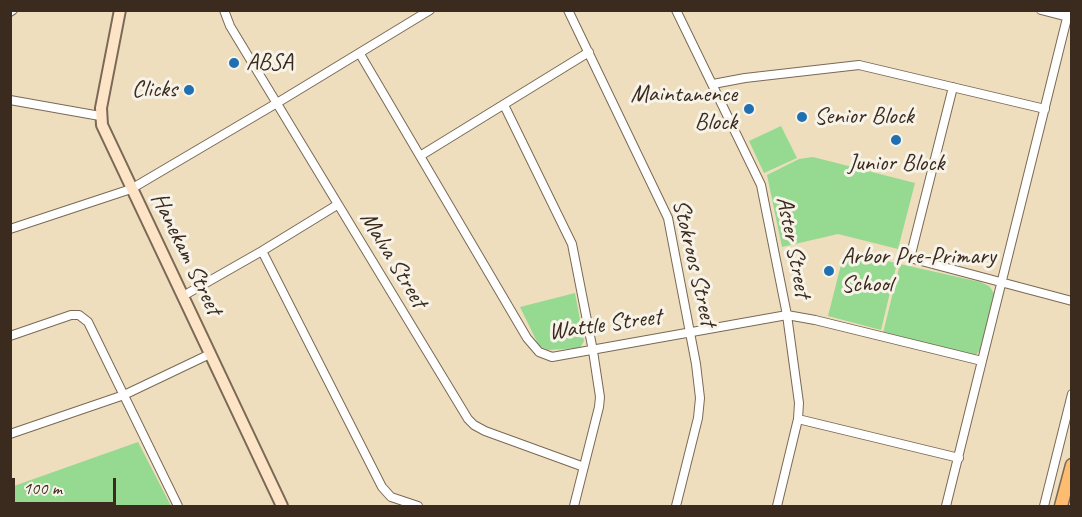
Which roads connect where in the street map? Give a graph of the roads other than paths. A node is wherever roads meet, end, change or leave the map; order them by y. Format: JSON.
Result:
{"nodes":[{"id":1,"x":120,"y":10,"type":"edge"},
{"id":2,"x":224,"y":10,"type":"edge"},
{"id":3,"x":430,"y":10,"type":"edge"},
{"id":4,"x":568,"y":10,"type":"edge"},
{"id":5,"x":676,"y":10,"type":"edge"},
{"id":6,"x":1041,"y":10,"type":"edge"},
{"id":7,"x":1069,"y":14,"type":"edge"},
{"id":8,"x":589,"y":52,"type":"junction"},
{"id":9,"x":360,"y":54,"type":"junction"},
{"id":10,"x":713,"y":84,"type":"junction"},
{"id":11,"x":953,"y":87,"type":"junction"},
{"id":12,"x":10,"y":100,"type":"edge"},
{"id":13,"x":277,"y":104,"type":"junction"},
{"id":14,"x":504,"y":105,"type":"junction"},
{"id":15,"x":1045,"y":109,"type":"junction"},
{"id":16,"x":100,"y":116,"type":"junction"},
{"id":17,"x":420,"y":156,"type":"junction"},
{"id":18,"x":130,"y":189,"type":"junction"},
{"id":19,"x":337,"y":205,"type":"junction"},
{"id":20,"x":10,"y":229,"type":"edge"},
{"id":21,"x":262,"y":251,"type":"junction"},
{"id":22,"x":1003,"y":282,"type":"junction"},
{"id":23,"x":183,"y":296,"type":"junction"},
{"id":24,"x":1071,"y":301,"type":"edge"},
{"id":25,"x":787,"y":315,"type":"junction"},
{"id":26,"x":691,"y":332,"type":"junction"},
{"id":27,"x":10,"y":336,"type":"edge"},
{"id":28,"x":593,"y":351,"type":"junction"},
{"id":29,"x":210,"y":354,"type":"junction"},
{"id":30,"x":982,"y":361,"type":"junction"},
{"id":31,"x":1071,"y":394,"type":"edge"},
{"id":32,"x":124,"y":395,"type":"junction"},
{"id":33,"x":798,"y":419,"type":"junction"},
{"id":34,"x":10,"y":434,"type":"edge"},
{"id":35,"x":959,"y":458,"type":"junction"},
{"id":36,"x":584,"y":467,"type":"junction"},
{"id":37,"x":1071,"y":467,"type":"edge"},
{"id":38,"x":178,"y":507,"type":"edge"},
{"id":39,"x":282,"y":507,"type":"edge"},
{"id":40,"x":418,"y":507,"type":"edge"},
{"id":41,"x":574,"y":507,"type":"edge"},
{"id":42,"x":676,"y":507,"type":"edge"},
{"id":43,"x":777,"y":507,"type":"edge"},
{"id":44,"x":946,"y":507,"type":"edge"},
{"id":45,"x":1044,"y":507,"type":"edge"},
{"id":46,"x":1061,"y":507,"type":"edge"}],
"edges":[{"from":1,"to":16,"type":"street"},
{"from":2,"to":13,"type":"street","name":"Malva Street"},
{"from":3,"to":9,"type":"street"},
{"from":4,"to":8,"type":"street","name":"Stokroos Street"},
{"from":5,"to":10,"type":"street","name":"Aster Street"},
{"from":6,"to":7,"type":"street"},
{"from":7,"to":15,"type":"street"},
{"from":8,"to":14,"type":"street"},
{"from":8,"to":26,"type":"street","name":"Stokroos Street"},
{"from":9,"to":13,"type":"street"},
{"from":9,"to":17,"type":"street","name":"Wattle Street"},
{"from":10,"to":11,"type":"street"},
{"from":10,"to":25,"type":"street","name":"Aster Street"},
{"from":11,"to":15,"type":"street"},
{"from":11,"to":22,"type":"street"},
{"from":12,"to":16,"type":"street"},
{"from":13,"to":18,"type":"street"},
{"from":13,"to":19,"type":"street","name":"Malva Street"},
{"from":14,"to":17,"type":"street"},
{"from":14,"to":28,"type":"street"},
{"from":15,"to":22,"type":"street"},
{"from":16,"to":18,"type":"street","name":"Hanekam Street"},
{"from":17,"to":28,"type":"street","name":"Wattle Street"},
{"from":18,"to":20,"type":"street"},
{"from":18,"to":23,"type":"street","name":"Hanekam Street"},
{"from":19,"to":21,"type":"street"},
{"from":19,"to":36,"type":"street","name":"Malva Street"},
{"from":21,"to":23,"type":"street"},
{"from":21,"to":40,"type":"street"},
{"from":22,"to":24,"type":"street"},
{"from":22,"to":30,"type":"street"},
{"from":23,"to":29,"type":"street","name":"Hanekam Street"},
{"from":25,"to":26,"type":"street","name":"Wattle Street"},
{"from":25,"to":30,"type":"street","name":"Wattle Street"},
{"from":25,"to":33,"type":"street","name":"Aster Street"},
{"from":26,"to":28,"type":"street","name":"Wattle Street"},
{"from":26,"to":42,"type":"street","name":"Stokroos Street"},
{"from":27,"to":32,"type":"street"},
{"from":28,"to":36,"type":"street"},
{"from":29,"to":32,"type":"street"},
{"from":29,"to":39,"type":"street","name":"Hanekam Street"},
{"from":30,"to":35,"type":"street"},
{"from":31,"to":45,"type":"street"},
{"from":32,"to":34,"type":"street"},
{"from":32,"to":38,"type":"street"},
{"from":33,"to":35,"type":"street"},
{"from":33,"to":43,"type":"street","name":"Aster Street"},
{"from":35,"to":44,"type":"street"},
{"from":36,"to":41,"type":"street"},
{"from":37,"to":46,"type":"main road"}]}
